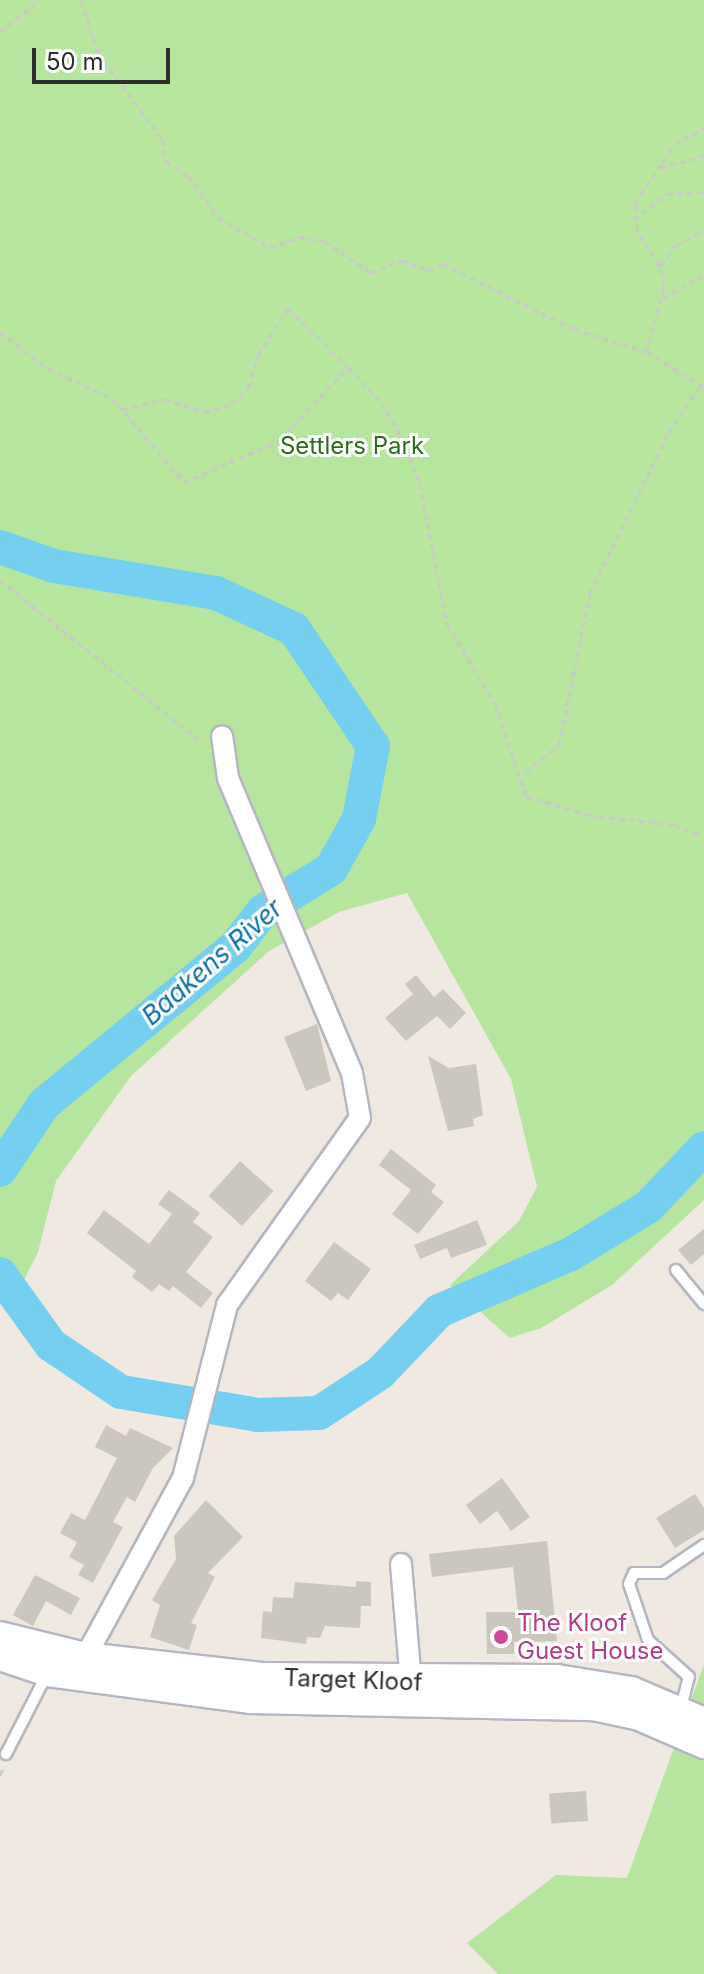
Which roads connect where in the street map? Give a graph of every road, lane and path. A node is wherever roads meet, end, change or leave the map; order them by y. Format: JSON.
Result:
{"nodes":[{"id":1,"x":39,"y":0,"type":"edge"},
{"id":2,"x":81,"y":0,"type":"edge"},
{"id":3,"x":0,"y":32,"type":"edge"},
{"id":4,"x":704,"y":128,"type":"edge"},
{"id":5,"x":704,"y":156,"type":"edge"},
{"id":6,"x":660,"y":168,"type":"junction"},
{"id":7,"x":704,"y":192,"type":"edge"},
{"id":8,"x":634,"y":219,"type":"junction"},
{"id":9,"x":704,"y":231,"type":"edge"},
{"id":10,"x":660,"y":265,"type":"junction"},
{"id":11,"x":704,"y":275,"type":"edge"},
{"id":12,"x":663,"y":298,"type":"junction"},
{"id":13,"x":0,"y":332,"type":"edge"},
{"id":14,"x":647,"y":352,"type":"junction"},
{"id":15,"x":348,"y":367,"type":"junction"},
{"id":16,"x":702,"y":386,"type":"edge"},
{"id":17,"x":123,"y":410,"type":"junction"},
{"id":18,"x":0,"y":580,"type":"edge"},
{"id":19,"x":222,"y":736,"type":"dead end"},
{"id":20,"x":199,"y":740,"type":"dead end"},
{"id":21,"x":525,"y":772,"type":"dead end"},
{"id":22,"x":704,"y":836,"type":"edge"},
{"id":23,"x":676,"y":1270,"type":"dead end"},
{"id":24,"x":704,"y":1304,"type":"edge"},
{"id":25,"x":704,"y":1545,"type":"edge"},
{"id":26,"x":401,"y":1564,"type":"dead end"},
{"id":27,"x":0,"y":1636,"type":"edge"},
{"id":28,"x":0,"y":1656,"type":"edge"},
{"id":29,"x":81,"y":1667,"type":"junction"},
{"id":30,"x":48,"y":1672,"type":"junction"},
{"id":31,"x":411,"y":1683,"type":"junction"},
{"id":32,"x":696,"y":1726,"type":"edge"},
{"id":33,"x":6,"y":1754,"type":"dead end"}],
"edges":[{"from":1,"to":3,"type":"path"},
{"from":2,"to":14,"type":"path"},
{"from":4,"to":6,"type":"path"},
{"from":5,"to":6,"type":"path"},
{"from":6,"to":8,"type":"path"},
{"from":7,"to":8,"type":"path"},
{"from":8,"to":10,"type":"path"},
{"from":9,"to":10,"type":"path"},
{"from":10,"to":12,"type":"path"},
{"from":11,"to":12,"type":"path"},
{"from":12,"to":14,"type":"path"},
{"from":13,"to":17,"type":"path"},
{"from":14,"to":16,"type":"path"},
{"from":15,"to":17,"type":"path"},
{"from":15,"to":17,"type":"path"},
{"from":15,"to":22,"type":"path"},
{"from":16,"to":21,"type":"path"},
{"from":18,"to":20,"type":"path"},
{"from":19,"to":29,"type":"street"},
{"from":23,"to":24,"type":"lane"},
{"from":25,"to":32,"type":"lane"},
{"from":26,"to":31,"type":"street"},
{"from":27,"to":29,"type":"main road","name":"Target Kloof"},
{"from":28,"to":30,"type":"main road","name":"Target Kloof"},
{"from":29,"to":30,"type":"main road","name":"Target Kloof"},
{"from":29,"to":31,"type":"main road","name":"Target Kloof"},
{"from":29,"to":32,"type":"main road","name":"Target Kloof"},
{"from":30,"to":33,"type":"lane"},
{"from":31,"to":32,"type":"main road","name":"Target Kloof"}]}
